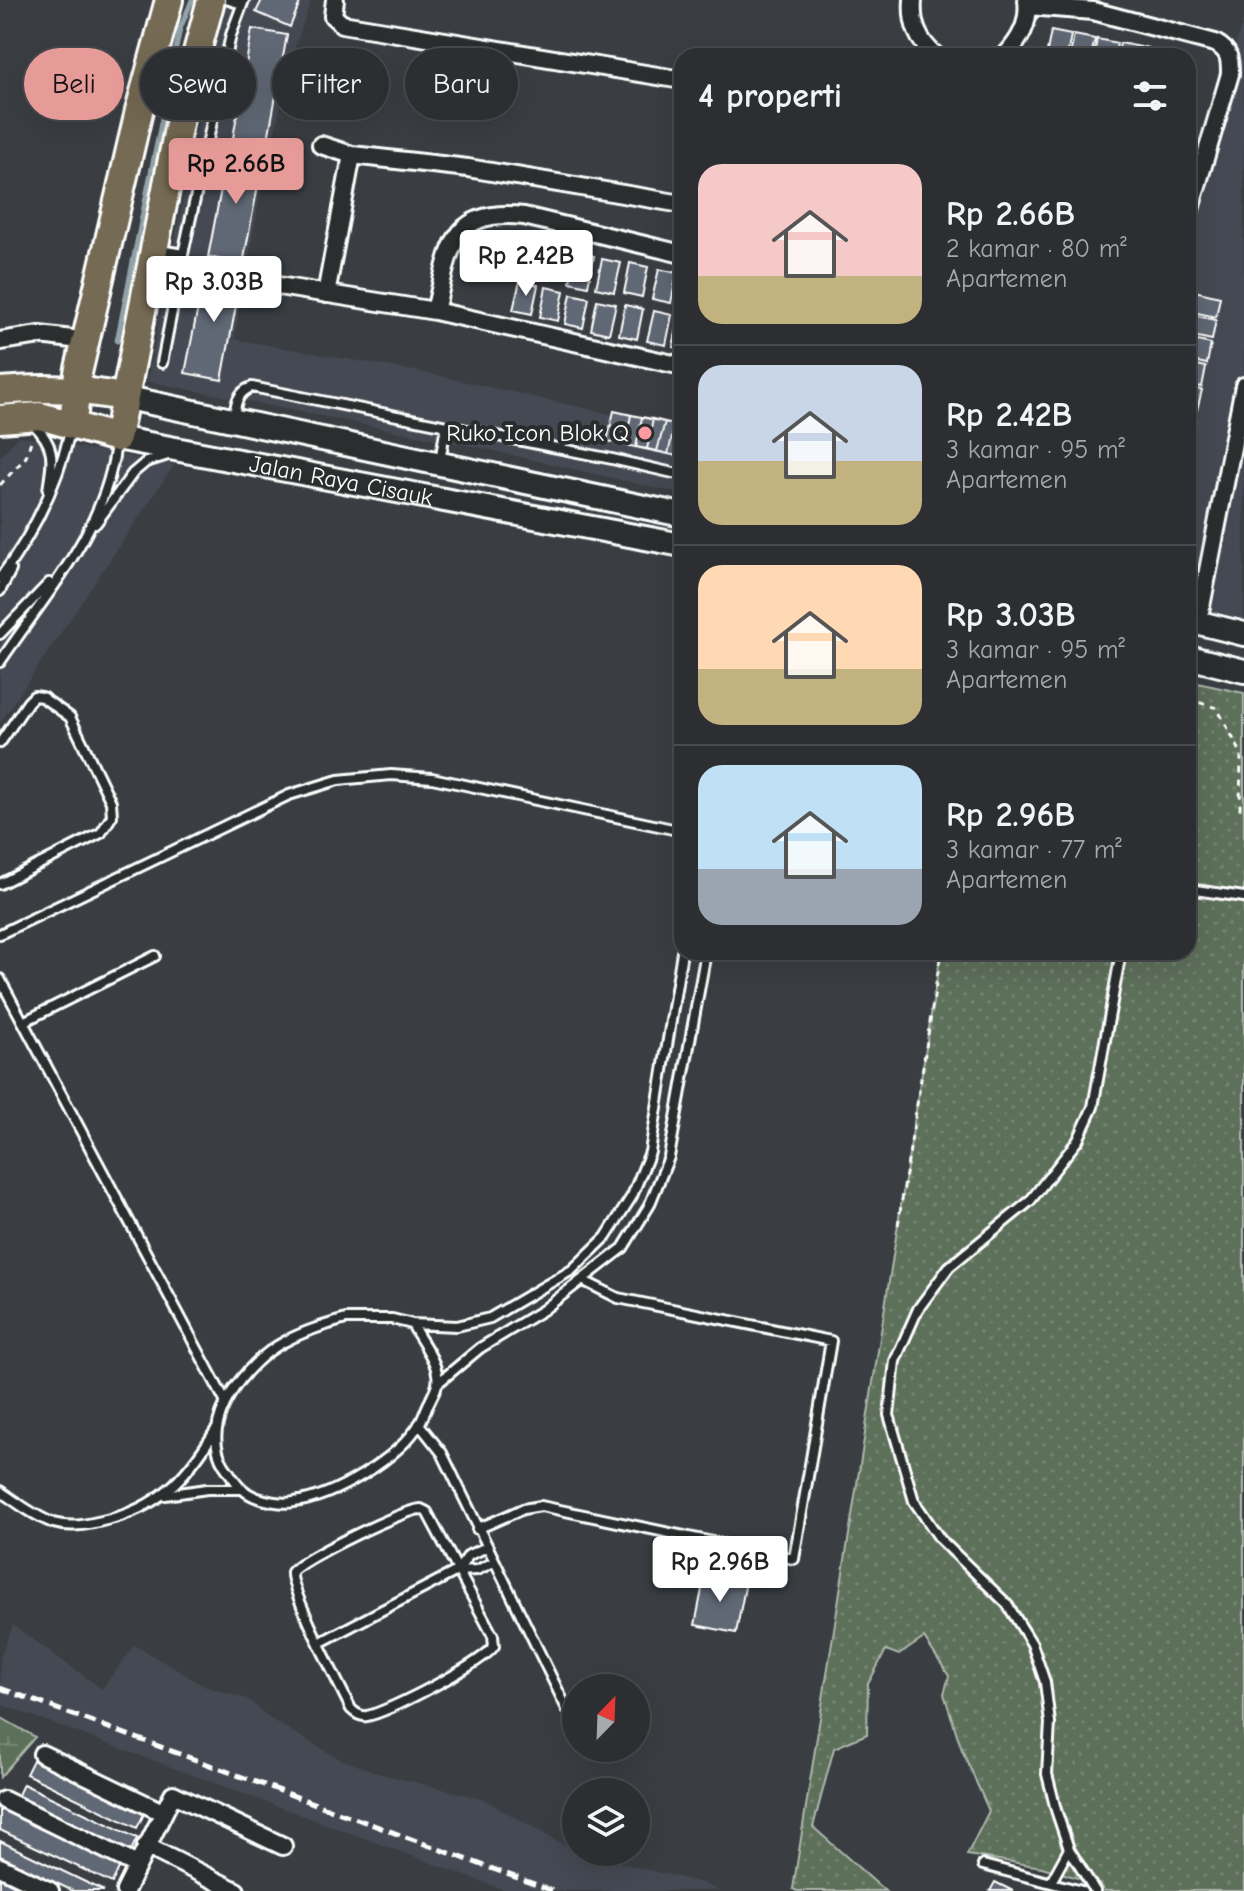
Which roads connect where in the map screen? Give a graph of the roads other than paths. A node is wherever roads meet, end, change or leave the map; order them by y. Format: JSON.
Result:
{"nodes":[{"id":1,"x":169,"y":0,"type":"edge"},
{"id":2,"x":211,"y":0,"type":"edge"},
{"id":3,"x":229,"y":0,"type":"edge"},
{"id":4,"x":335,"y":0,"type":"edge"},
{"id":5,"x":909,"y":1,"type":"edge"},
{"id":6,"x":243,"y":2,"type":"edge"},
{"id":7,"x":1028,"y":3,"type":"edge"},
{"id":8,"x":927,"y":48,"type":"edge"},
{"id":9,"x":1011,"y":48,"type":"edge"},
{"id":10,"x":674,"y":79,"type":"edge"},
{"id":11,"x":321,"y":145,"type":"dead end"},
{"id":12,"x":1196,"y":153,"type":"edge"},
{"id":13,"x":352,"y":155,"type":"junction"},
{"id":14,"x":1205,"y":155,"type":"junction"},
{"id":15,"x":1196,"y":187,"type":"edge"},
{"id":16,"x":674,"y":203,"type":"edge"},
{"id":17,"x":155,"y":249,"type":"junction"},
{"id":18,"x":674,"y":252,"type":"edge"},
{"id":19,"x":183,"y":254,"type":"junction"},
{"id":20,"x":266,"y":284,"type":"dead end"},
{"id":21,"x":326,"y":294,"type":"junction"},
{"id":22,"x":435,"y":311,"type":"junction"},
{"id":23,"x":85,"y":330,"type":"junction"},
{"id":24,"x":0,"y":341,"type":"edge"},
{"id":25,"x":162,"y":363,"type":"dead end"},
{"id":26,"x":674,"y":364,"type":"edge"},
{"id":27,"x":1244,"y":386,"type":"edge"},
{"id":28,"x":76,"y":389,"type":"junction"},
{"id":29,"x":8,"y":390,"type":"edge"},
{"id":30,"x":123,"y":397,"type":"junction"},
{"id":31,"x":12,"y":417,"type":"edge"},
{"id":32,"x":233,"y":420,"type":"junction"},
{"id":33,"x":73,"y":423,"type":"junction"},
{"id":34,"x":446,"y":426,"type":"junction"},
{"id":35,"x":117,"y":438,"type":"junction"},
{"id":36,"x":180,"y":451,"type":"junction"},
{"id":37,"x":440,"y":464,"type":"junction"},
{"id":38,"x":674,"y":473,"type":"edge"},
{"id":39,"x":47,"y":498,"type":"junction"},
{"id":40,"x":674,"y":513,"type":"edge"},
{"id":41,"x":86,"y":536,"type":"junction"},
{"id":42,"x":674,"y":544,"type":"edge"},
{"id":43,"x":21,"y":549,"type":"junction"},
{"id":44,"x":61,"y":572,"type":"junction"},
{"id":45,"x":0,"y":578,"type":"edge"},
{"id":46,"x":0,"y":591,"type":"edge"},
{"id":47,"x":1196,"y":607,"type":"edge"},
{"id":48,"x":1196,"y":622,"type":"edge"},
{"id":49,"x":0,"y":634,"type":"edge"},
{"id":50,"x":1244,"y":634,"type":"edge"},
{"id":51,"x":1196,"y":659,"type":"edge"},
{"id":52,"x":0,"y":662,"type":"edge"},
{"id":53,"x":1244,"y":671,"type":"edge"},
{"id":54,"x":0,"y":743,"type":"edge"},
{"id":55,"x":674,"y":829,"type":"edge"},
{"id":56,"x":0,"y":884,"type":"edge"},
{"id":57,"x":1196,"y":890,"type":"edge"},
{"id":58,"x":1244,"y":897,"type":"edge"},
{"id":59,"x":0,"y":934,"type":"edge"},
{"id":60,"x":155,"y":956,"type":"dead end"},
{"id":61,"x":681,"y":960,"type":"edge"},
{"id":62,"x":705,"y":960,"type":"edge"},
{"id":63,"x":1120,"y":960,"type":"edge"},
{"id":64,"x":0,"y":979,"type":"edge"},
{"id":65,"x":23,"y":1022,"type":"junction"},
{"id":66,"x":582,"y":1280,"type":"junction"},
{"id":67,"x":412,"y":1324,"type":"junction"},
{"id":68,"x":438,"y":1383,"type":"junction"},
{"id":69,"x":225,"y":1401,"type":"junction"},
{"id":70,"x":419,"y":1424,"type":"junction"},
{"id":71,"x":215,"y":1431,"type":"junction"},
{"id":72,"x":240,"y":1489,"type":"junction"},
{"id":73,"x":0,"y":1491,"type":"edge"},
{"id":74,"x":164,"y":1495,"type":"junction"},
{"id":75,"x":477,"y":1529,"type":"junction"},
{"id":76,"x":487,"y":1547,"type":"junction"},
{"id":77,"x":494,"y":1562,"type":"junction"},
{"id":78,"x":457,"y":1571,"type":"junction"},
{"id":79,"x":319,"y":1643,"type":"junction"},
{"id":80,"x":562,"y":1699,"type":"edge"},
{"id":81,"x":42,"y":1754,"type":"dead end"},
{"id":82,"x":4,"y":1800,"type":"dead end"},
{"id":83,"x":162,"y":1812,"type":"junction"},
{"id":84,"x":146,"y":1846,"type":"junction"},
{"id":85,"x":283,"y":1846,"type":"dead end"},
{"id":86,"x":1069,"y":1849,"type":"junction"},
{"id":87,"x":137,"y":1865,"type":"junction"},
{"id":88,"x":983,"y":1865,"type":"dead end"},
{"id":89,"x":0,"y":1867,"type":"edge"},
{"id":90,"x":1051,"y":1882,"type":"junction"},
{"id":91,"x":50,"y":1891,"type":"edge"},
{"id":92,"x":125,"y":1891,"type":"edge"},
{"id":93,"x":236,"y":1891,"type":"edge"},
{"id":94,"x":1082,"y":1891,"type":"edge"},
{"id":95,"x":1095,"y":1891,"type":"edge"}],
"edges":[{"from":1,"to":23,"type":"main road"},
{"from":2,"to":17,"type":"main road"},
{"from":3,"to":6,"type":"lane"},
{"from":4,"to":10,"type":"street"},
{"from":5,"to":8,"type":"street"},
{"from":6,"to":19,"type":"lane"},
{"from":7,"to":9,"type":"street"},
{"from":7,"to":14,"type":"street"},
{"from":11,"to":13,"type":"street"},
{"from":12,"to":14,"type":"street"},
{"from":13,"to":16,"type":"street"},
{"from":13,"to":21,"type":"street"},
{"from":14,"to":15,"type":"street"},
{"from":17,"to":19,"type":"lane"},
{"from":17,"to":30,"type":"main road"},
{"from":18,"to":22,"type":"street"},
{"from":19,"to":25,"type":"lane"},
{"from":20,"to":21,"type":"street"},
{"from":21,"to":22,"type":"street"},
{"from":22,"to":26,"type":"street"},
{"from":23,"to":24,"type":"street"},
{"from":23,"to":28,"type":"main road"},
{"from":23,"to":29,"type":"main road"},
{"from":27,"to":47,"type":"street"},
{"from":28,"to":29,"type":"main road","name":"Jalan Raya Cisauk"},
{"from":28,"to":30,"type":"main road","name":"Jalan Raya Cisauk"},
{"from":28,"to":33,"type":"main road"},
{"from":30,"to":32,"type":"main road","name":"Jalan Raya Cisauk"},
{"from":30,"to":35,"type":"main road"},
{"from":31,"to":33,"type":"main road","name":"Jalan Raya Cisauk"},
{"from":31,"to":39,"type":"lane"},
{"from":32,"to":34,"type":"lane"},
{"from":32,"to":37,"type":"main road","name":"Jalan Raya Cisauk"},
{"from":33,"to":35,"type":"main road","name":"Jalan Raya Cisauk"},
{"from":33,"to":39,"type":"lane"},
{"from":34,"to":37,"type":"lane"},
{"from":34,"to":38,"type":"lane"},
{"from":35,"to":36,"type":"main road","name":"Jalan Raya Cisauk"},
{"from":35,"to":41,"type":"lane"},
{"from":36,"to":41,"type":"lane"},
{"from":36,"to":42,"type":"main road","name":"Jalan Raya Cisauk"},
{"from":37,"to":40,"type":"main road","name":"Jalan Raya Cisauk"},
{"from":39,"to":43,"type":"lane"},
{"from":41,"to":44,"type":"lane"},
{"from":43,"to":45,"type":"lane"},
{"from":43,"to":46,"type":"lane"},
{"from":44,"to":49,"type":"lane"},
{"from":44,"to":52,"type":"lane"},
{"from":48,"to":50,"type":"main road"},
{"from":51,"to":53,"type":"main road"},
{"from":54,"to":56,"type":"lane"},
{"from":55,"to":59,"type":"lane"},
{"from":57,"to":58,"type":"lane"},
{"from":60,"to":65,"type":"lane"},
{"from":61,"to":67,"type":"lane"},
{"from":62,"to":66,"type":"lane"},
{"from":63,"to":86,"type":"lane"},
{"from":64,"to":65,"type":"lane"},
{"from":65,"to":69,"type":"lane"},
{"from":66,"to":68,"type":"lane"},
{"from":66,"to":75,"type":"lane"},
{"from":67,"to":68,"type":"lane"},
{"from":67,"to":69,"type":"lane"},
{"from":68,"to":70,"type":"lane"},
{"from":69,"to":71,"type":"lane"},
{"from":70,"to":72,"type":"lane"},
{"from":70,"to":75,"type":"lane"},
{"from":71,"to":72,"type":"lane"},
{"from":71,"to":74,"type":"lane"},
{"from":72,"to":74,"type":"lane"},
{"from":73,"to":74,"type":"lane"},
{"from":75,"to":76,"type":"lane"},
{"from":76,"to":77,"type":"lane"},
{"from":76,"to":78,"type":"lane"},
{"from":77,"to":78,"type":"lane"},
{"from":77,"to":80,"type":"lane"},
{"from":78,"to":79,"type":"lane"},
{"from":78,"to":79,"type":"lane"},
{"from":78,"to":79,"type":"lane"},
{"from":81,"to":83,"type":"street"},
{"from":82,"to":87,"type":"street"},
{"from":83,"to":84,"type":"street"},
{"from":83,"to":85,"type":"street"},
{"from":84,"to":87,"type":"street"},
{"from":84,"to":93,"type":"street"},
{"from":86,"to":90,"type":"lane"},
{"from":86,"to":95,"type":"lane"},
{"from":87,"to":92,"type":"street"},
{"from":88,"to":90,"type":"lane"},
{"from":89,"to":91,"type":"street"},
{"from":90,"to":94,"type":"lane"}]}
